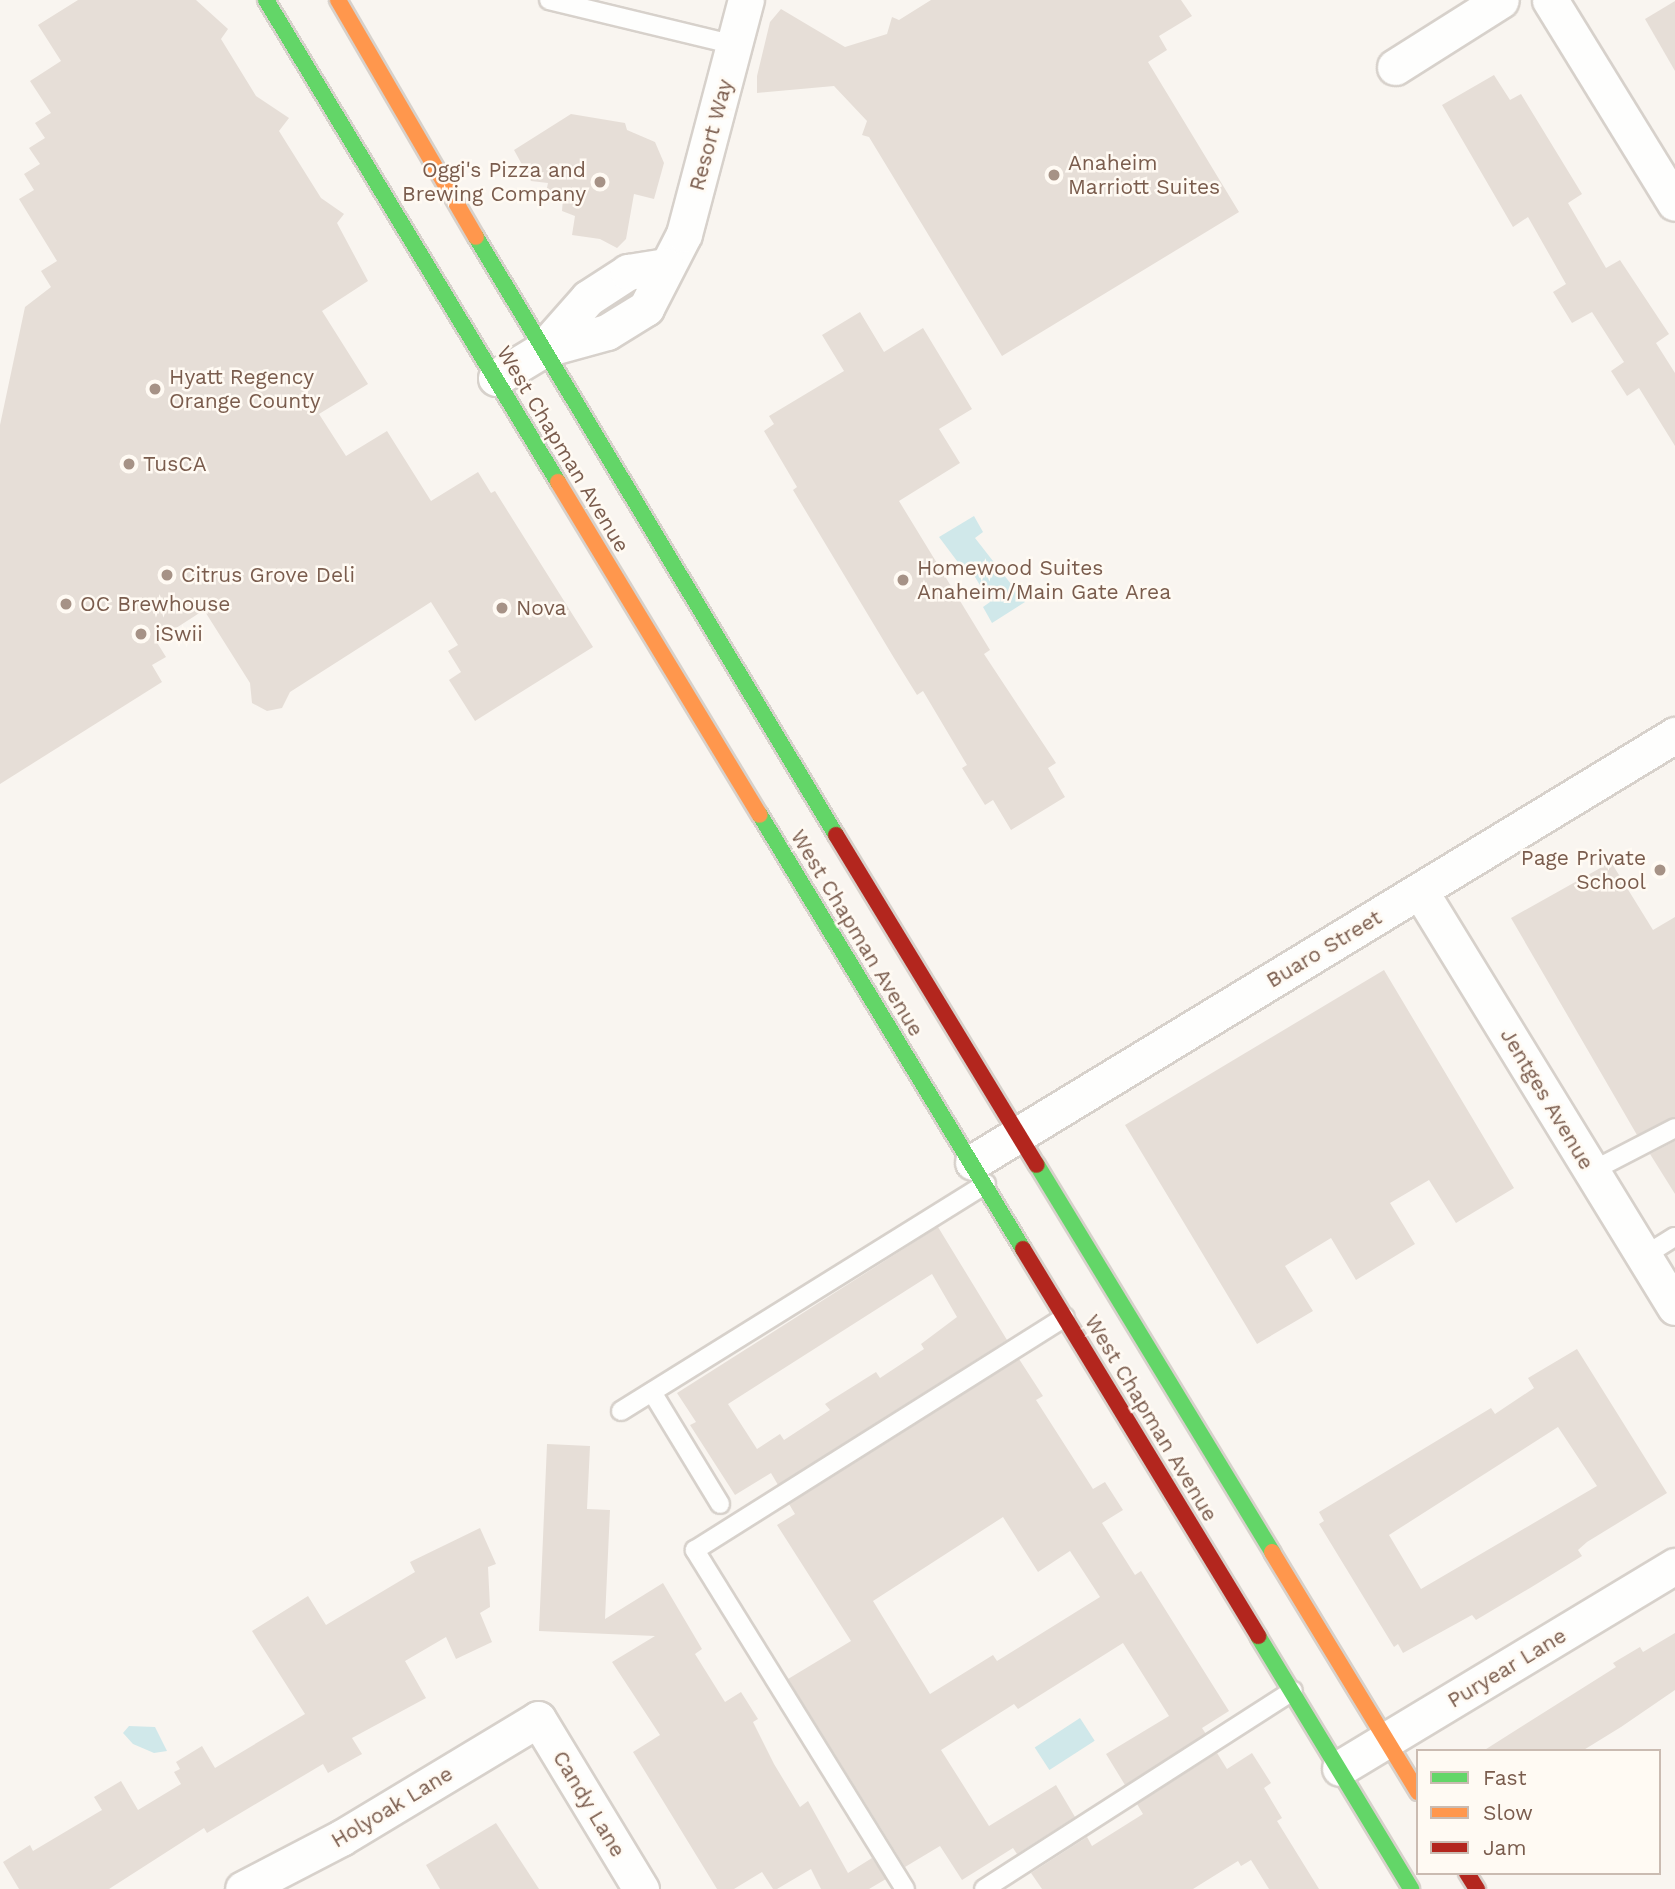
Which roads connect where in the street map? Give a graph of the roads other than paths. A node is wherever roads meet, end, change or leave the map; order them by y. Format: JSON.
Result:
{"nodes":[{"id":1,"x":266,"y":0,"type":"edge"},
{"id":2,"x":338,"y":0,"type":"edge"},
{"id":3,"x":549,"y":0,"type":"edge"},
{"id":4,"x":746,"y":0,"type":"edge"},
{"id":5,"x":1501,"y":0,"type":"edge"},
{"id":6,"x":1550,"y":0,"type":"edge"},
{"id":7,"x":735,"y":46,"type":"junction"},
{"id":8,"x":1395,"y":66,"type":"dead end"},
{"id":9,"x":1675,"y":203,"type":"edge"},
{"id":10,"x":542,"y":350,"type":"junction"},
{"id":11,"x":496,"y":379,"type":"junction"},
{"id":12,"x":1675,"y":736,"type":"edge"},
{"id":13,"x":1420,"y":891,"type":"junction"},
{"id":14,"x":1675,"y":1128,"type":"edge"},
{"id":15,"x":1019,"y":1135,"type":"junction"},
{"id":16,"x":1592,"y":1171,"type":"junction"},
{"id":17,"x":979,"y":1173,"type":"junction"},
{"id":18,"x":1675,"y":1237,"type":"edge"},
{"id":19,"x":1644,"y":1256,"type":"junction"},
{"id":20,"x":1675,"y":1307,"type":"edge"},
{"id":21,"x":1065,"y":1317,"type":"junction"},
{"id":22,"x":652,"y":1392,"type":"junction"},
{"id":23,"x":621,"y":1411,"type":"dead end"},
{"id":24,"x":720,"y":1504,"type":"dead end"},
{"id":25,"x":1674,"y":1569,"type":"edge"},
{"id":26,"x":1293,"y":1691,"type":"junction"},
{"id":27,"x":538,"y":1719,"type":"joint"},
{"id":28,"x":1387,"y":1741,"type":"junction"},
{"id":29,"x":1340,"y":1768,"type":"junction"},
{"id":30,"x":1416,"y":1789,"type":"edge"},
{"id":31,"x":243,"y":1889,"type":"edge"},
{"id":32,"x":641,"y":1889,"type":"edge"},
{"id":33,"x":905,"y":1889,"type":"edge"},
{"id":34,"x":984,"y":1889,"type":"edge"},
{"id":35,"x":1411,"y":1889,"type":"edge"}],
"edges":[{"from":1,"to":11,"type":"main road","name":"West Chapman Avenue"},
{"from":2,"to":10,"type":"main road","name":"West Chapman Avenue"},
{"from":3,"to":7,"type":"lane"},
{"from":4,"to":7,"type":"street","name":"Resort Way"},
{"from":5,"to":8,"type":"street"},
{"from":6,"to":9,"type":"street"},
{"from":7,"to":10,"type":"street","name":"Resort Way"},
{"from":10,"to":11,"type":"street","name":"Resort Way"},
{"from":10,"to":15,"type":"main road","name":"West Chapman Avenue"},
{"from":11,"to":17,"type":"main road","name":"West Chapman Avenue"},
{"from":12,"to":13,"type":"street","name":"Buaro Street"},
{"from":13,"to":15,"type":"street","name":"Buaro Street"},
{"from":13,"to":16,"type":"street","name":"Jentges Avenue"},
{"from":14,"to":16,"type":"lane"},
{"from":15,"to":17,"type":"street","name":"Buaro Street"},
{"from":15,"to":28,"type":"main road","name":"West Chapman Avenue"},
{"from":16,"to":19,"type":"street","name":"Jentges Avenue"},
{"from":17,"to":21,"type":"main road","name":"West Chapman Avenue"},
{"from":17,"to":22,"type":"lane"},
{"from":18,"to":19,"type":"lane"},
{"from":19,"to":20,"type":"street","name":"Jentges Avenue"},
{"from":21,"to":26,"type":"main road","name":"West Chapman Avenue"},
{"from":21,"to":33,"type":"lane"},
{"from":22,"to":23,"type":"lane"},
{"from":22,"to":24,"type":"lane"},
{"from":25,"to":28,"type":"street","name":"Puryear Lane"},
{"from":26,"to":29,"type":"main road","name":"West Chapman Avenue"},
{"from":26,"to":34,"type":"lane"},
{"from":27,"to":31,"type":"street","name":"Holyoak Lane"},
{"from":27,"to":32,"type":"street","name":"Candy Lane"},
{"from":28,"to":29,"type":"street","name":"Puryear Lane"},
{"from":28,"to":30,"type":"main road","name":"West Chapman Avenue"},
{"from":29,"to":35,"type":"main road","name":"West Chapman Avenue"}]}
